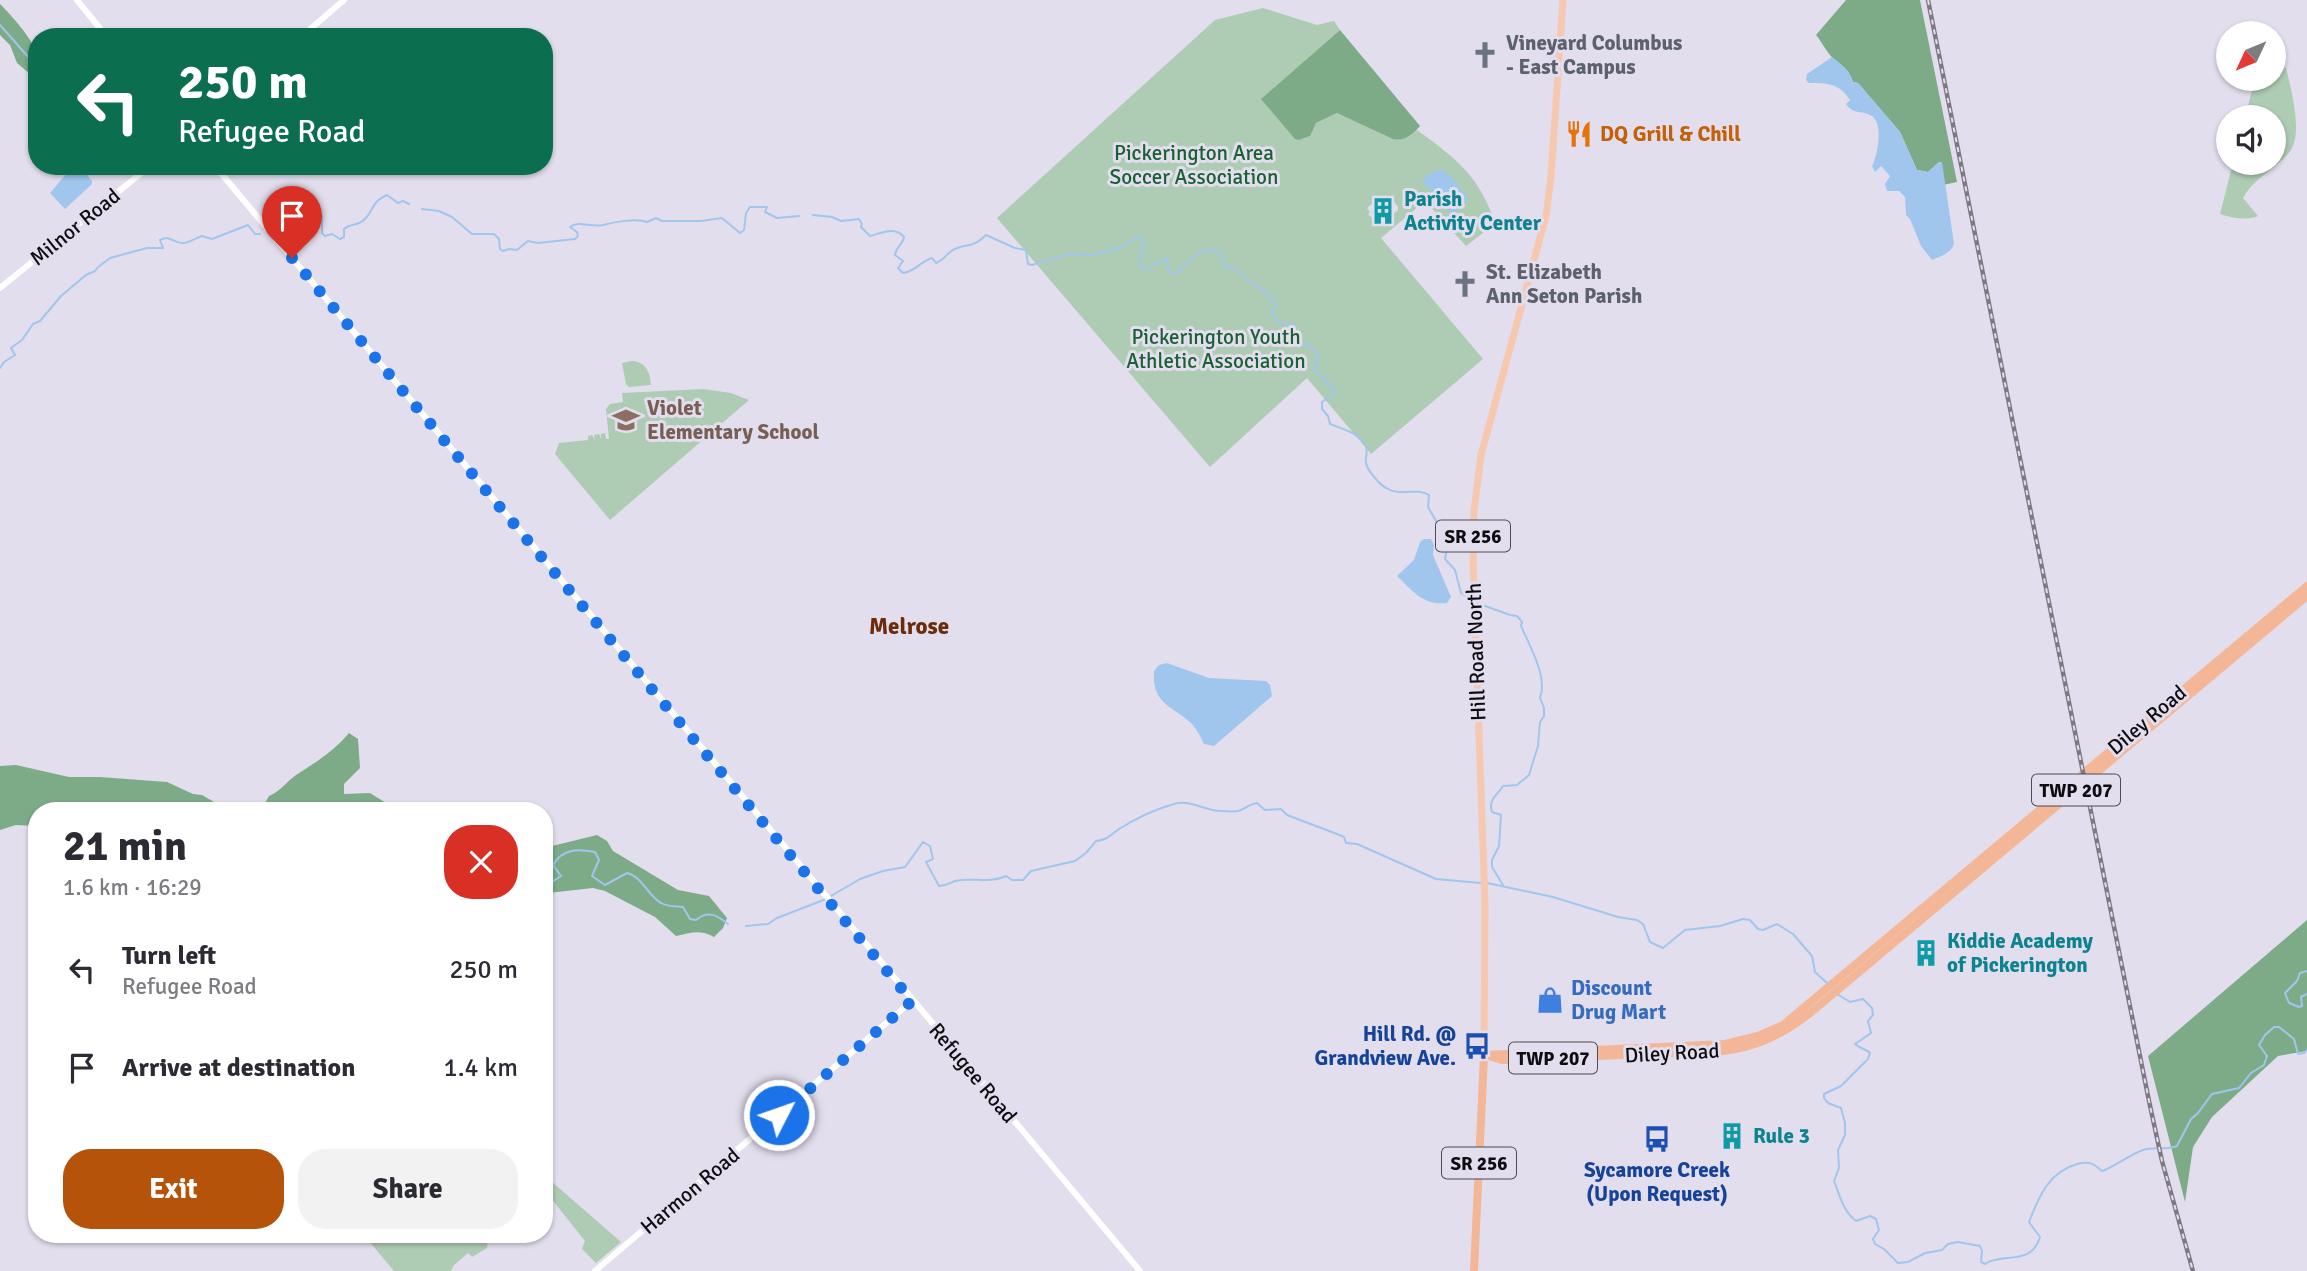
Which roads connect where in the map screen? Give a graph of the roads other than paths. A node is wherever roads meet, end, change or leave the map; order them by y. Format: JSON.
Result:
{"nodes":[{"id":1,"x":77,"y":0,"type":"edge"},
{"id":2,"x":344,"y":0,"type":"edge"},
{"id":3,"x":1563,"y":0,"type":"edge"},
{"id":4,"x":100,"y":28,"type":"edge"},
{"id":5,"x":311,"y":28,"type":"edge"},
{"id":6,"x":139,"y":175,"type":"edge"},
{"id":7,"x":223,"y":175,"type":"edge"},
{"id":8,"x":0,"y":288,"type":"edge"},
{"id":9,"x":2307,"y":586,"type":"edge"},
{"id":10,"x":2307,"y":596,"type":"edge"},
{"id":11,"x":1842,"y":981,"type":"junction"},
{"id":12,"x":912,"y":1001,"type":"junction"},
{"id":13,"x":1484,"y":1055,"type":"junction"},
{"id":14,"x":596,"y":1271,"type":"edge"},
{"id":15,"x":1140,"y":1271,"type":"edge"},
{"id":16,"x":1474,"y":1271,"type":"edge"}],
"edges":[{"from":1,"to":4,"type":"main road"},
{"from":2,"to":5,"type":"main road"},
{"from":3,"to":13,"type":"main road","name":"Hill Road North","number":"SR 256"},
{"from":6,"to":8,"type":"main road","name":"Milnor Road"},
{"from":7,"to":12,"type":"main road","name":"Refugee Road"},
{"from":9,"to":11,"type":"highway","name":"Diley Road","number":"TWP 207"},
{"from":10,"to":11,"type":"highway","name":"Diley Road","number":"TWP 207"},
{"from":11,"to":13,"type":"highway","name":"Diley Road","number":"TWP 207"},
{"from":12,"to":14,"type":"main road","name":"Harmon Road"},
{"from":12,"to":15,"type":"main road","name":"Refugee Road"},
{"from":13,"to":16,"type":"highway","name":"Hill Road North","number":"SR 256"}]}
